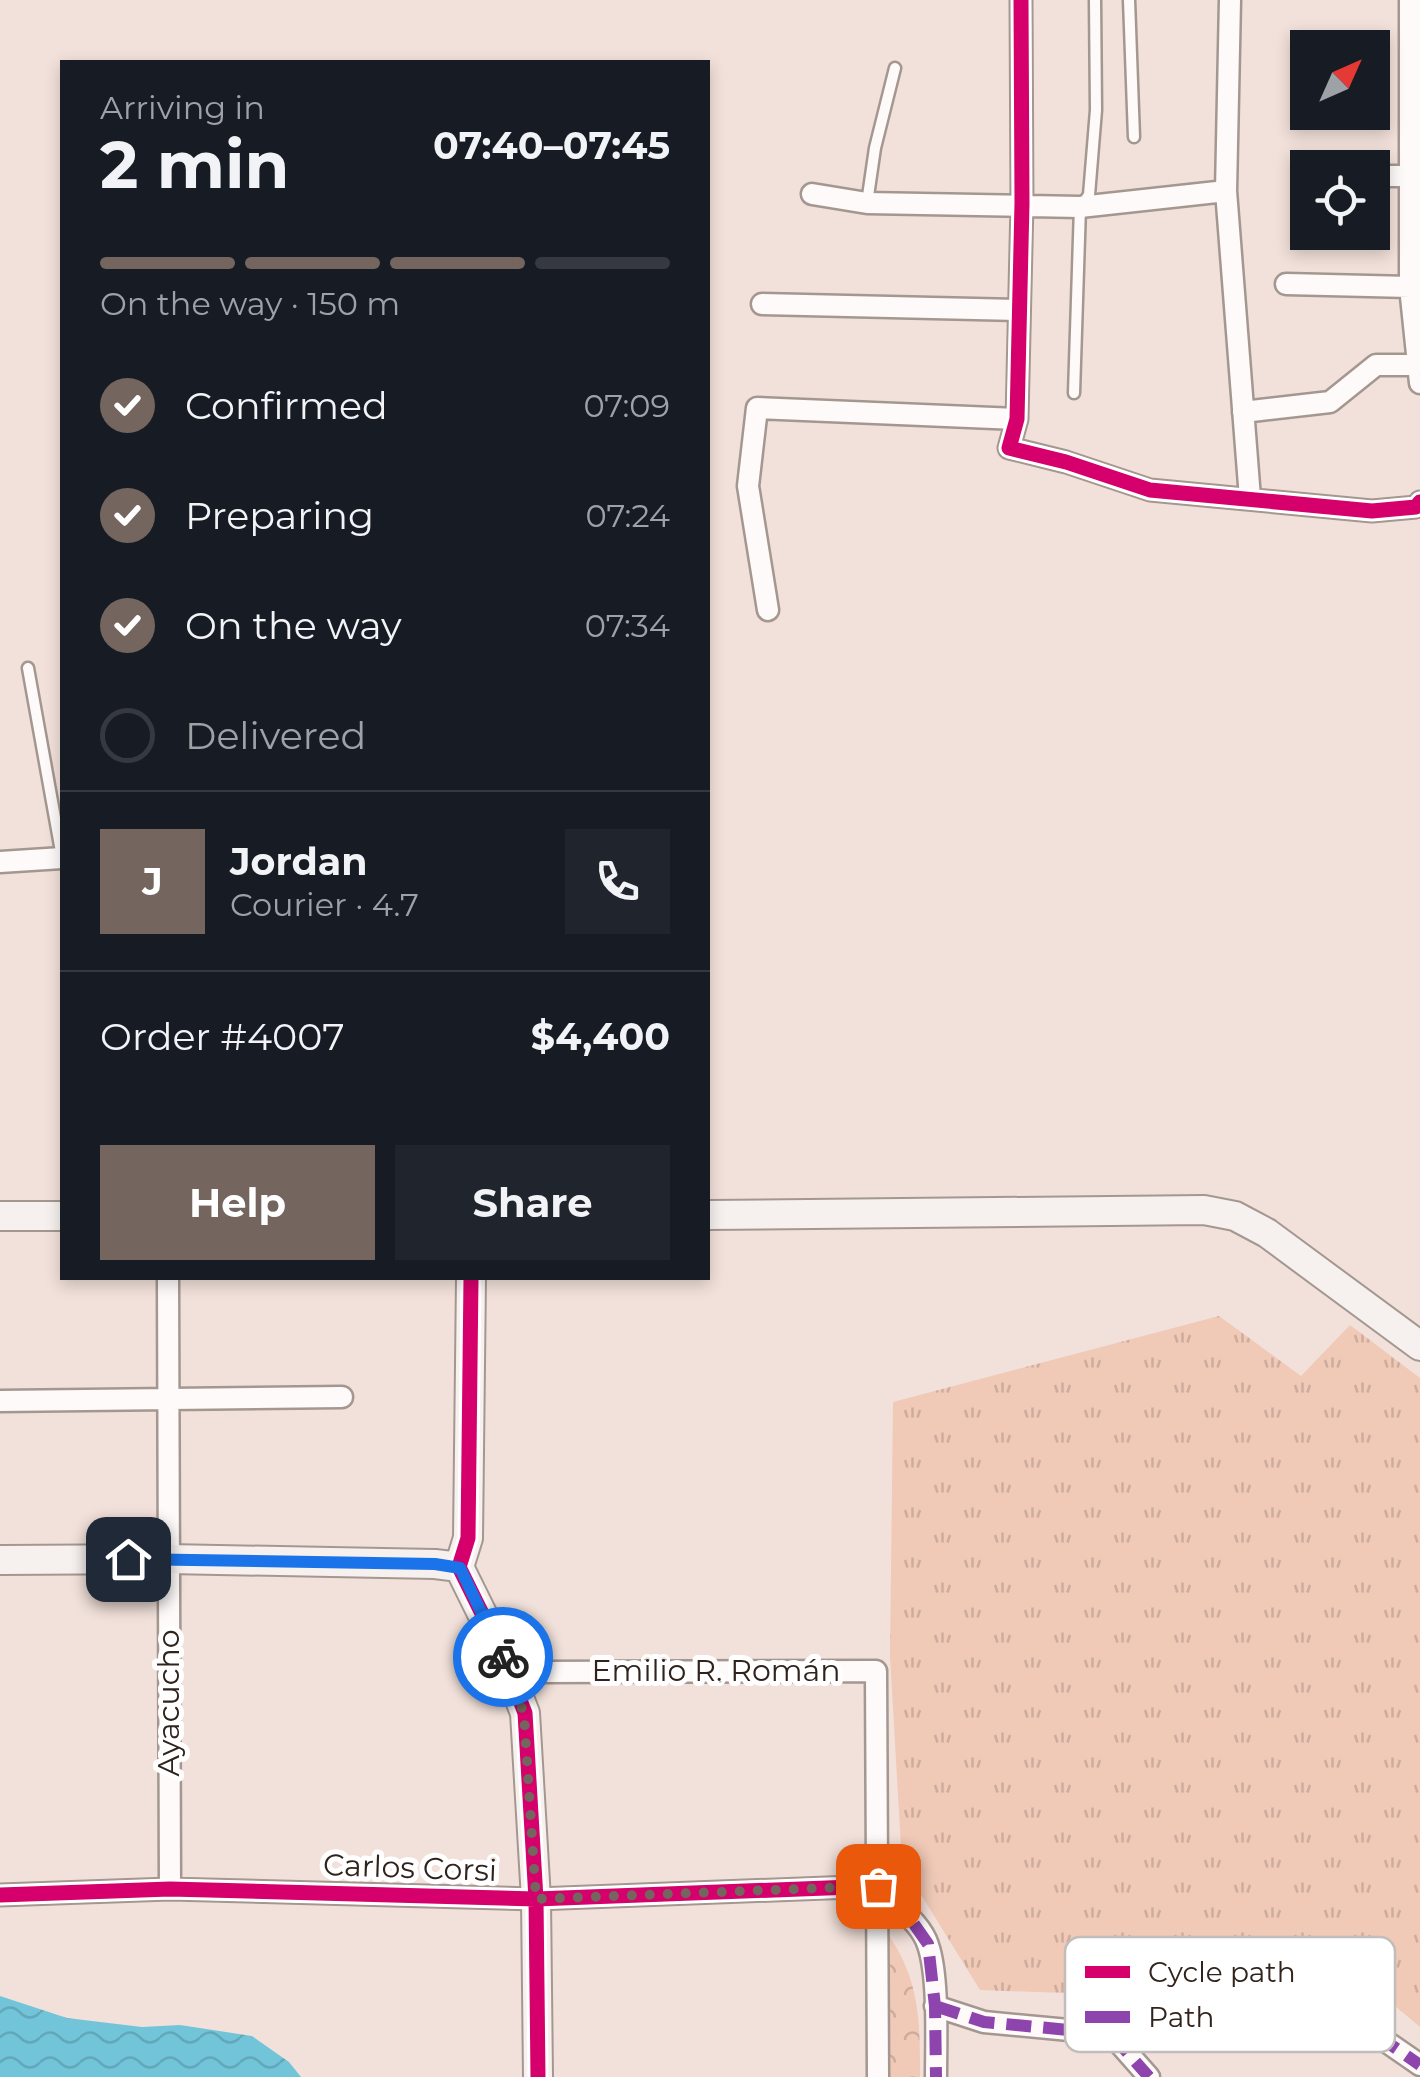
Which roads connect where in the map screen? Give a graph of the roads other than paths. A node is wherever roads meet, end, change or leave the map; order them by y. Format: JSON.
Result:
{"nodes":[{"id":1,"x":1021,"y":0,"type":"edge"},
{"id":2,"x":1095,"y":0,"type":"edge"},
{"id":3,"x":1129,"y":0,"type":"edge"},
{"id":4,"x":1230,"y":0,"type":"edge"},
{"id":5,"x":1410,"y":0,"type":"edge"},
{"id":6,"x":895,"y":68,"type":"dead end"},
{"id":7,"x":1134,"y":136,"type":"dead end"},
{"id":8,"x":1390,"y":176,"type":"edge"},
{"id":9,"x":1410,"y":176,"type":"junction"},
{"id":10,"x":1226,"y":191,"type":"junction"},
{"id":11,"x":812,"y":194,"type":"dead end"},
{"id":12,"x":867,"y":202,"type":"junction"},
{"id":13,"x":1022,"y":203,"type":"junction"},
{"id":14,"x":1080,"y":206,"type":"junction"},
{"id":15,"x":1286,"y":284,"type":"dead end"},
{"id":16,"x":1410,"y":287,"type":"junction"},
{"id":17,"x":762,"y":304,"type":"dead end"},
{"id":18,"x":1019,"y":310,"type":"junction"},
{"id":19,"x":1419,"y":374,"type":"edge"},
{"id":20,"x":1074,"y":394,"type":"dead end"},
{"id":21,"x":1243,"y":412,"type":"junction"},
{"id":22,"x":1017,"y":419,"type":"junction"},
{"id":23,"x":1250,"y":498,"type":"junction"},
{"id":24,"x":1420,"y":502,"type":"edge"},
{"id":25,"x":768,"y":610,"type":"dead end"},
{"id":26,"x":28,"y":668,"type":"dead end"},
{"id":27,"x":60,"y":847,"type":"edge"},
{"id":28,"x":60,"y":858,"type":"edge"},
{"id":29,"x":0,"y":862,"type":"edge"},
{"id":30,"x":710,"y":1215,"type":"edge"},
{"id":31,"x":0,"y":1216,"type":"edge"},
{"id":32,"x":60,"y":1216,"type":"edge"},
{"id":33,"x":168,"y":1280,"type":"edge"},
{"id":34,"x":471,"y":1280,"type":"edge"},
{"id":35,"x":1420,"y":1346,"type":"edge"},
{"id":36,"x":342,"y":1396,"type":"dead end"},
{"id":37,"x":170,"y":1400,"type":"junction"},
{"id":38,"x":0,"y":1401,"type":"edge"},
{"id":39,"x":168,"y":1559,"type":"junction"},
{"id":40,"x":0,"y":1560,"type":"edge"},
{"id":41,"x":460,"y":1568,"type":"junction"},
{"id":42,"x":501,"y":1652,"type":"junction"},
{"id":43,"x":878,"y":1886,"type":"junction"},
{"id":44,"x":170,"y":1889,"type":"junction"},
{"id":45,"x":0,"y":1896,"type":"edge"},
{"id":46,"x":536,"y":1899,"type":"junction"},
{"id":47,"x":935,"y":2006,"type":"junction"},
{"id":48,"x":1065,"y":2030,"type":"edge"},
{"id":49,"x":1395,"y":2048,"type":"edge"},
{"id":50,"x":1126,"y":2052,"type":"edge"},
{"id":51,"x":1420,"y":2065,"type":"edge"},
{"id":52,"x":538,"y":2077,"type":"edge"},
{"id":53,"x":878,"y":2077,"type":"edge"},
{"id":54,"x":936,"y":2077,"type":"edge"},
{"id":55,"x":1148,"y":2077,"type":"edge"}],
"edges":[{"from":1,"to":13,"type":"street"},
{"from":2,"to":14,"type":"lane"},
{"from":3,"to":7,"type":"lane"},
{"from":4,"to":10,"type":"street"},
{"from":5,"to":9,"type":"street"},
{"from":6,"to":12,"type":"lane"},
{"from":8,"to":9,"type":"street"},
{"from":9,"to":16,"type":"street"},
{"from":10,"to":14,"type":"street"},
{"from":10,"to":21,"type":"street"},
{"from":11,"to":12,"type":"street"},
{"from":12,"to":13,"type":"street"},
{"from":13,"to":14,"type":"street"},
{"from":13,"to":18,"type":"street"},
{"from":14,"to":20,"type":"lane"},
{"from":15,"to":16,"type":"street"},
{"from":16,"to":19,"type":"street"},
{"from":17,"to":18,"type":"street"},
{"from":18,"to":22,"type":"street"},
{"from":19,"to":21,"type":"street"},
{"from":21,"to":23,"type":"street"},
{"from":22,"to":23,"type":"street"},
{"from":22,"to":25,"type":"street"},
{"from":23,"to":24,"type":"street"},
{"from":26,"to":27,"type":"lane"},
{"from":28,"to":29,"type":"street"},
{"from":30,"to":35,"type":"street"},
{"from":31,"to":32,"type":"street"},
{"from":33,"to":37,"type":"street","name":"Ayacucho"},
{"from":34,"to":41,"type":"street"},
{"from":36,"to":37,"type":"street"},
{"from":37,"to":38,"type":"street"},
{"from":37,"to":39,"type":"street","name":"Ayacucho"},
{"from":39,"to":40,"type":"street"},
{"from":39,"to":41,"type":"street"},
{"from":39,"to":44,"type":"street","name":"Ayacucho"},
{"from":41,"to":42,"type":"street"},
{"from":42,"to":43,"type":"street","name":"Emilio R. Román"},
{"from":42,"to":46,"type":"street"},
{"from":43,"to":46,"type":"street","name":"Carlos Corsi"},
{"from":43,"to":47,"type":"street"},
{"from":43,"to":53,"type":"street"},
{"from":44,"to":45,"type":"street","name":"Carlos Corsi"},
{"from":44,"to":46,"type":"street","name":"Carlos Corsi"},
{"from":46,"to":52,"type":"street"},
{"from":47,"to":48,"type":"street"},
{"from":47,"to":54,"type":"street"},
{"from":49,"to":51,"type":"street"},
{"from":50,"to":55,"type":"street"}]}
